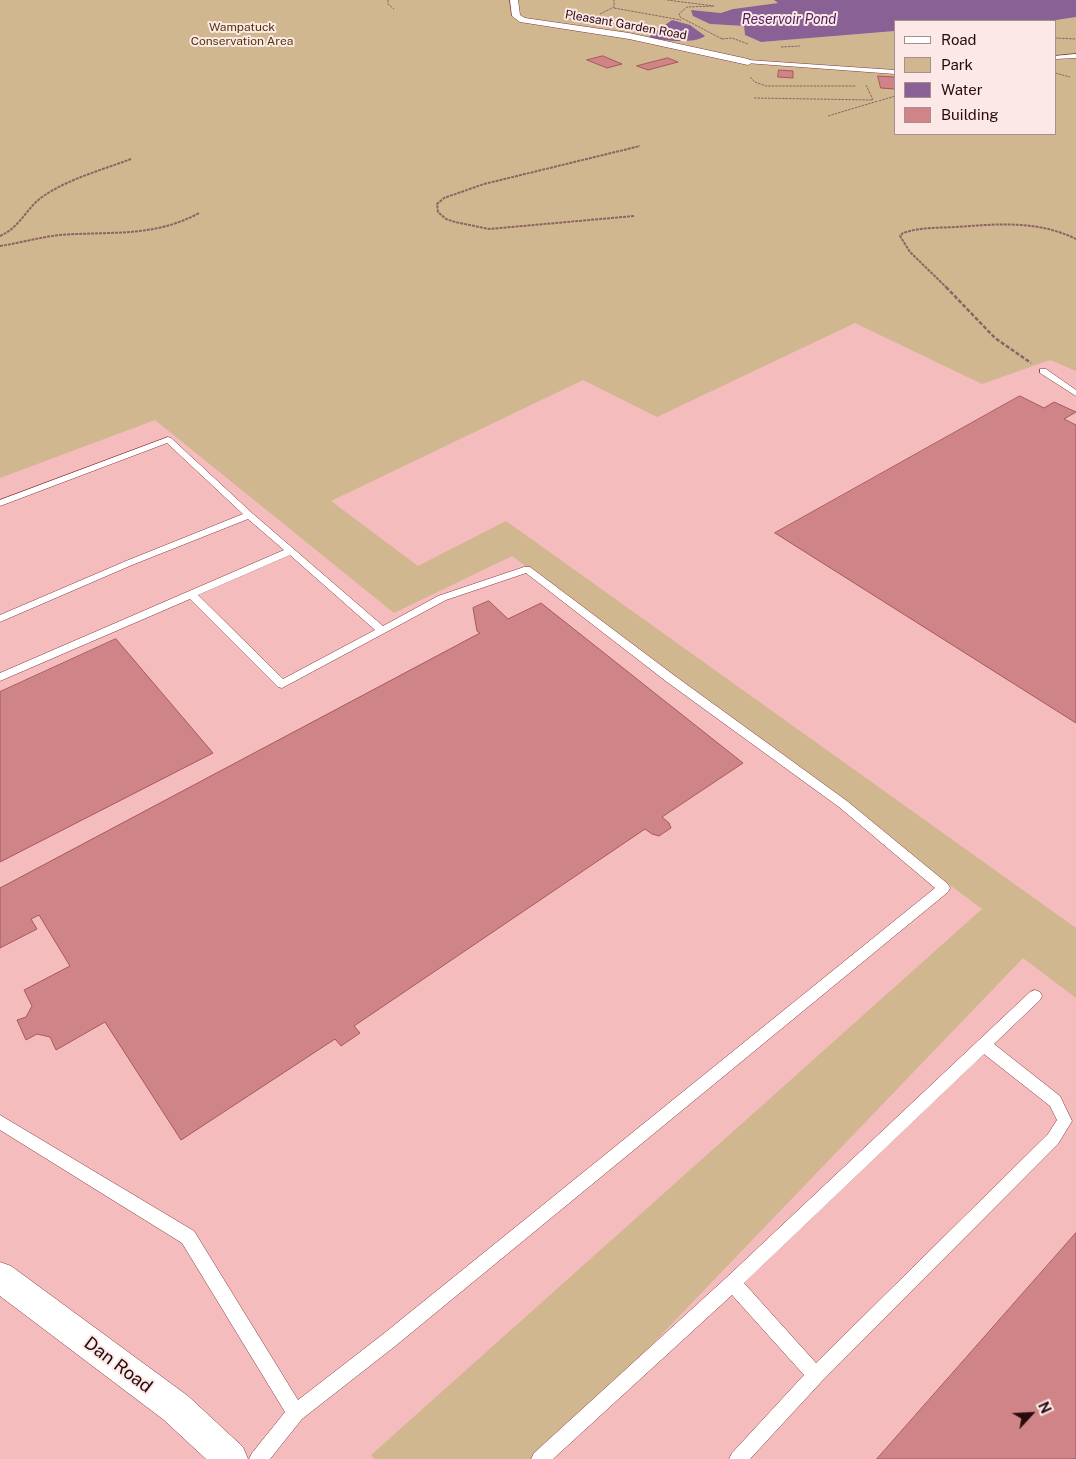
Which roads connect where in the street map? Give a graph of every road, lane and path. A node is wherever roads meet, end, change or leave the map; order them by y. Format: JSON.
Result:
{"nodes":[{"id":1,"x":388,"y":0,"type":"edge"},
{"id":2,"x":514,"y":0,"type":"edge"},
{"id":3,"x":667,"y":0,"type":"edge"},
{"id":4,"x":613,"y":8,"type":"dead end"},
{"id":5,"x":394,"y":9,"type":"dead end"},
{"id":6,"x":685,"y":21,"type":"junction"},
{"id":7,"x":1056,"y":38,"type":"edge"},
{"id":8,"x":722,"y":39,"type":"junction"},
{"id":9,"x":1076,"y":39,"type":"edge"},
{"id":10,"x":754,"y":46,"type":"dead end"},
{"id":11,"x":800,"y":46,"type":"dead end"},
{"id":12,"x":777,"y":48,"type":"dead end"},
{"id":13,"x":1076,"y":56,"type":"edge"},
{"id":14,"x":1056,"y":58,"type":"edge"},
{"id":15,"x":752,"y":62,"type":"junction"},
{"id":16,"x":867,"y":71,"type":"junction"},
{"id":17,"x":894,"y":72,"type":"edge"},
{"id":18,"x":1056,"y":73,"type":"edge"},
{"id":19,"x":1070,"y":77,"type":"dead end"},
{"id":20,"x":866,"y":85,"type":"junction"},
{"id":21,"x":894,"y":96,"type":"edge"},
{"id":22,"x":754,"y":98,"type":"dead end"},
{"id":23,"x":873,"y":100,"type":"junction"},
{"id":24,"x":878,"y":101,"type":"junction"},
{"id":25,"x":828,"y":116,"type":"dead end"},
{"id":26,"x":640,"y":146,"type":"dead end"},
{"id":27,"x":131,"y":159,"type":"dead end"},
{"id":28,"x":198,"y":213,"type":"dead end"},
{"id":29,"x":634,"y":216,"type":"dead end"},
{"id":30,"x":0,"y":236,"type":"edge"},
{"id":31,"x":1076,"y":239,"type":"edge"},
{"id":32,"x":0,"y":246,"type":"edge"},
{"id":33,"x":1044,"y":371,"type":"joint"},
{"id":34,"x":1076,"y":394,"type":"edge"},
{"id":35,"x":0,"y":503,"type":"edge"},
{"id":36,"x":249,"y":515,"type":"junction"},
{"id":37,"x":291,"y":551,"type":"junction"},
{"id":38,"x":191,"y":594,"type":"junction"},
{"id":39,"x":0,"y":619,"type":"edge"},
{"id":40,"x":382,"y":631,"type":"junction"},
{"id":41,"x":0,"y":677,"type":"edge"},
{"id":42,"x":1035,"y":996,"type":"dead end"},
{"id":43,"x":983,"y":1044,"type":"junction"},
{"id":44,"x":0,"y":1122,"type":"edge"},
{"id":45,"x":0,"y":1277,"type":"edge"},
{"id":46,"x":733,"y":1283,"type":"junction"},
{"id":47,"x":816,"y":1375,"type":"junction"},
{"id":48,"x":296,"y":1413,"type":"junction"},
{"id":49,"x":230,"y":1459,"type":"edge"},
{"id":50,"x":258,"y":1459,"type":"edge"},
{"id":51,"x":540,"y":1459,"type":"edge"},
{"id":52,"x":738,"y":1459,"type":"edge"}],
"edges":[{"from":1,"to":5,"type":"path"},
{"from":2,"to":15,"type":"street","name":"Pleasant Garden Road"},
{"from":3,"to":6,"type":"path"},
{"from":4,"to":6,"type":"path"},
{"from":6,"to":8,"type":"path"},
{"from":7,"to":9,"type":"path"},
{"from":8,"to":10,"type":"path"},
{"from":8,"to":15,"type":"path"},
{"from":11,"to":12,"type":"path"},
{"from":13,"to":14,"type":"lane"},
{"from":15,"to":16,"type":"lane"},
{"from":15,"to":20,"type":"path"},
{"from":16,"to":17,"type":"lane"},
{"from":16,"to":20,"type":"path"},
{"from":18,"to":19,"type":"path"},
{"from":20,"to":23,"type":"path"},
{"from":21,"to":24,"type":"path"},
{"from":22,"to":23,"type":"path"},
{"from":23,"to":24,"type":"path"},
{"from":24,"to":25,"type":"path"},
{"from":26,"to":29,"type":"path"},
{"from":27,"to":30,"type":"path"},
{"from":28,"to":32,"type":"path"},
{"from":31,"to":33,"type":"path"},
{"from":33,"to":34,"type":"lane"},
{"from":35,"to":36,"type":"lane"},
{"from":36,"to":37,"type":"lane"},
{"from":36,"to":39,"type":"lane"},
{"from":37,"to":38,"type":"lane"},
{"from":37,"to":40,"type":"lane"},
{"from":38,"to":40,"type":"lane"},
{"from":38,"to":41,"type":"lane"},
{"from":40,"to":48,"type":"lane"},
{"from":42,"to":43,"type":"lane"},
{"from":43,"to":46,"type":"lane"},
{"from":43,"to":47,"type":"lane"},
{"from":44,"to":48,"type":"lane"},
{"from":45,"to":49,"type":"street","name":"Dan Road"},
{"from":46,"to":47,"type":"lane"},
{"from":46,"to":51,"type":"lane"},
{"from":47,"to":52,"type":"lane"},
{"from":48,"to":50,"type":"lane"}]}
